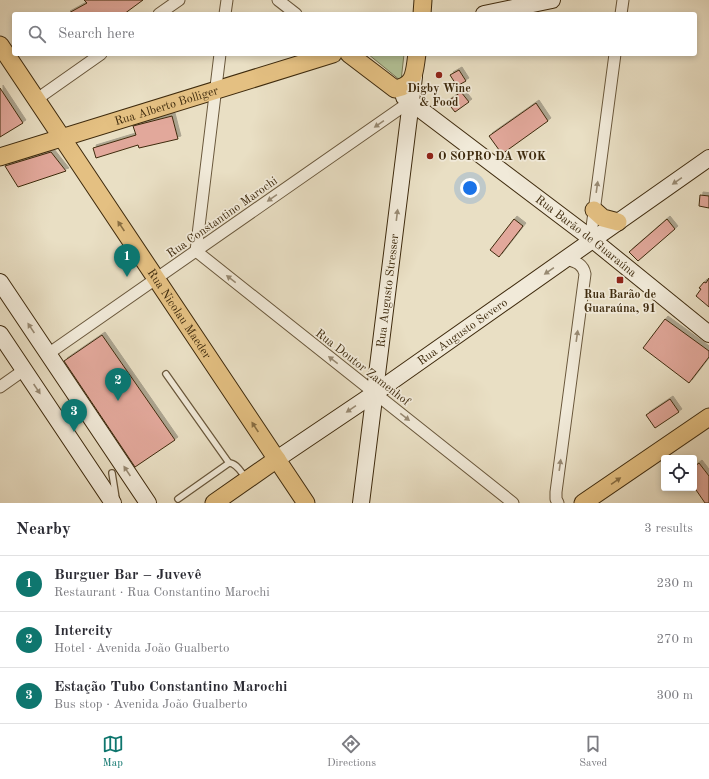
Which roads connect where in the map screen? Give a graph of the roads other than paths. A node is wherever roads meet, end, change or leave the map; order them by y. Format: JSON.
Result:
{"nodes":[{"id":1,"x":179,"y":0,"type":"edge"},
{"id":2,"x":227,"y":0,"type":"edge"},
{"id":3,"x":278,"y":0,"type":"edge"},
{"id":4,"x":423,"y":0,"type":"edge"},
{"id":5,"x":552,"y":0,"type":"edge"},
{"id":6,"x":622,"y":0,"type":"edge"},
{"id":7,"x":162,"y":12,"type":"edge"},
{"id":8,"x":225,"y":12,"type":"edge"},
{"id":9,"x":293,"y":12,"type":"edge"},
{"id":10,"x":422,"y":12,"type":"edge"},
{"id":11,"x":494,"y":12,"type":"edge"},
{"id":12,"x":621,"y":12,"type":"edge"},
{"id":13,"x":0,"y":44,"type":"edge"},
{"id":14,"x":98,"y":56,"type":"edge"},
{"id":15,"x":220,"y":56,"type":"edge"},
{"id":16,"x":326,"y":56,"type":"edge"},
{"id":17,"x":356,"y":56,"type":"edge"},
{"id":18,"x":416,"y":56,"type":"edge"},
{"id":19,"x":615,"y":56,"type":"edge"},
{"id":20,"x":414,"y":77,"type":"junction"},
{"id":21,"x":395,"y":89,"type":"junction"},
{"id":22,"x":216,"y":90,"type":"junction"},
{"id":23,"x":36,"y":99,"type":"junction"},
{"id":24,"x":411,"y":101,"type":"junction"},
{"id":25,"x":63,"y":138,"type":"junction"},
{"id":26,"x":461,"y":140,"type":"junction"},
{"id":27,"x":0,"y":157,"type":"edge"},
{"id":28,"x":709,"y":158,"type":"edge"},
{"id":29,"x":594,"y":210,"type":"junction"},
{"id":30,"x":618,"y":222,"type":"junction"},
{"id":31,"x":593,"y":240,"type":"junction"},
{"id":32,"x":196,"y":251,"type":"junction"},
{"id":33,"x":566,"y":259,"type":"junction"},
{"id":34,"x":156,"y":278,"type":"junction"},
{"id":35,"x":0,"y":282,"type":"edge"},
{"id":36,"x":0,"y":334,"type":"edge"},
{"id":37,"x":709,"y":334,"type":"edge"},
{"id":38,"x":48,"y":354,"type":"junction"},
{"id":39,"x":24,"y":370,"type":"junction"},
{"id":40,"x":166,"y":374,"type":"dead end"},
{"id":41,"x":0,"y":387,"type":"edge"},
{"id":42,"x":374,"y":393,"type":"junction"},
{"id":43,"x":709,"y":416,"type":"edge"},
{"id":44,"x":277,"y":460,"type":"junction"},
{"id":45,"x":229,"y":464,"type":"junction"},
{"id":46,"x":112,"y":473,"type":"dead end"},
{"id":47,"x":247,"y":480,"type":"junction"},
{"id":48,"x":178,"y":499,"type":"dead end"},
{"id":49,"x":113,"y":503,"type":"edge"},
{"id":50,"x":117,"y":503,"type":"edge"},
{"id":51,"x":148,"y":503,"type":"edge"},
{"id":52,"x":214,"y":503,"type":"edge"},
{"id":53,"x":306,"y":503,"type":"edge"},
{"id":54,"x":361,"y":503,"type":"edge"},
{"id":55,"x":513,"y":503,"type":"edge"},
{"id":56,"x":558,"y":503,"type":"edge"},
{"id":57,"x":583,"y":503,"type":"edge"}],
"edges":[{"from":1,"to":7,"type":"street"},
{"from":2,"to":8,"type":"street"},
{"from":3,"to":9,"type":"street"},
{"from":4,"to":10,"type":"main road"},
{"from":5,"to":11,"type":"main road"},
{"from":6,"to":12,"type":"street"},
{"from":13,"to":23,"type":"main road","name":"Rua Nicolau Maeder"},
{"from":14,"to":23,"type":"street"},
{"from":15,"to":22,"type":"street"},
{"from":16,"to":22,"type":"main road","name":"Rua Alberto Bolliger"},
{"from":17,"to":21,"type":"main road","name":"Rua Barão de Guaraúna"},
{"from":18,"to":20,"type":"main road","name":"Rua Augusto Stresser"},
{"from":29,"to":19,"type":"street","one_way":true},
{"from":20,"to":21,"type":"main road"},
{"from":20,"to":24,"type":"main road","name":"Rua Augusto Stresser"},
{"from":20,"to":26,"type":"main road","name":"Rua Barão de Guaraúna"},
{"from":21,"to":24,"type":"main road","name":"Rua Barão de Guaraúna"},
{"from":22,"to":25,"type":"main road","name":"Rua Alberto Bolliger"},
{"from":22,"to":32,"type":"street"},
{"from":23,"to":25,"type":"main road","name":"Rua Nicolau Maeder"},
{"from":24,"to":26,"type":"main road","name":"Rua Barão de Guaraúna"},
{"from":24,"to":32,"type":"street","name":"Rua Constantino Marochi","one_way":true},
{"from":42,"to":24,"type":"main road","name":"Rua Augusto Stresser","one_way":true},
{"from":25,"to":27,"type":"main road","name":"Rua Alberto Bolliger"},
{"from":34,"to":25,"type":"main road","name":"Rua Nicolau Maeder","one_way":true},
{"from":26,"to":31,"type":"main road","name":"Rua Barão de Guaraúna"},
{"from":28,"to":30,"type":"main road","name":"Rua Augusto Severo","one_way":true},
{"from":29,"to":30,"type":"main road"},
{"from":29,"to":31,"type":"street"},
{"from":30,"to":31,"type":"main road","name":"Rua Augusto Severo"},
{"from":31,"to":33,"type":"main road","name":"Rua Augusto Severo"},
{"from":31,"to":37,"type":"main road","name":"Rua Barão de Guaraúna"},
{"from":32,"to":34,"type":"street","name":"Rua Constantino Marochi"},
{"from":42,"to":32,"type":"street","name":"Rua Doutor Zamenhof","one_way":true},
{"from":33,"to":42,"type":"main road","name":"Rua Augusto Severo","one_way":true},
{"from":56,"to":33,"type":"street","one_way":true},
{"from":34,"to":38,"type":"street","name":"Rua Constantino Marochi"},
{"from":44,"to":34,"type":"main road","name":"Rua Nicolau Maeder","one_way":true},
{"from":38,"to":35,"type":"main road","one_way":true},
{"from":36,"to":39,"type":"main road"},
{"from":51,"to":38,"type":"main road","one_way":true},
{"from":39,"to":41,"type":"street"},
{"from":39,"to":49,"type":"main road","one_way":true},
{"from":40,"to":45,"type":"lane"},
{"from":42,"to":44,"type":"main road","name":"Rua Augusto Severo","one_way":true},
{"from":42,"to":54,"type":"main road","name":"Rua Augusto Stresser"},
{"from":42,"to":55,"type":"street","name":"Rua Doutor Zamenhof","one_way":true},
{"from":57,"to":43,"type":"main road","one_way":true},
{"from":44,"to":47,"type":"main road","name":"Rua Augusto Severo"},
{"from":44,"to":53,"type":"main road","name":"Rua Nicolau Maeder"},
{"from":45,"to":47,"type":"lane"},
{"from":45,"to":48,"type":"lane"},
{"from":46,"to":50,"type":"lane"},
{"from":47,"to":52,"type":"main road","name":"Rua Augusto Severo"}]}
